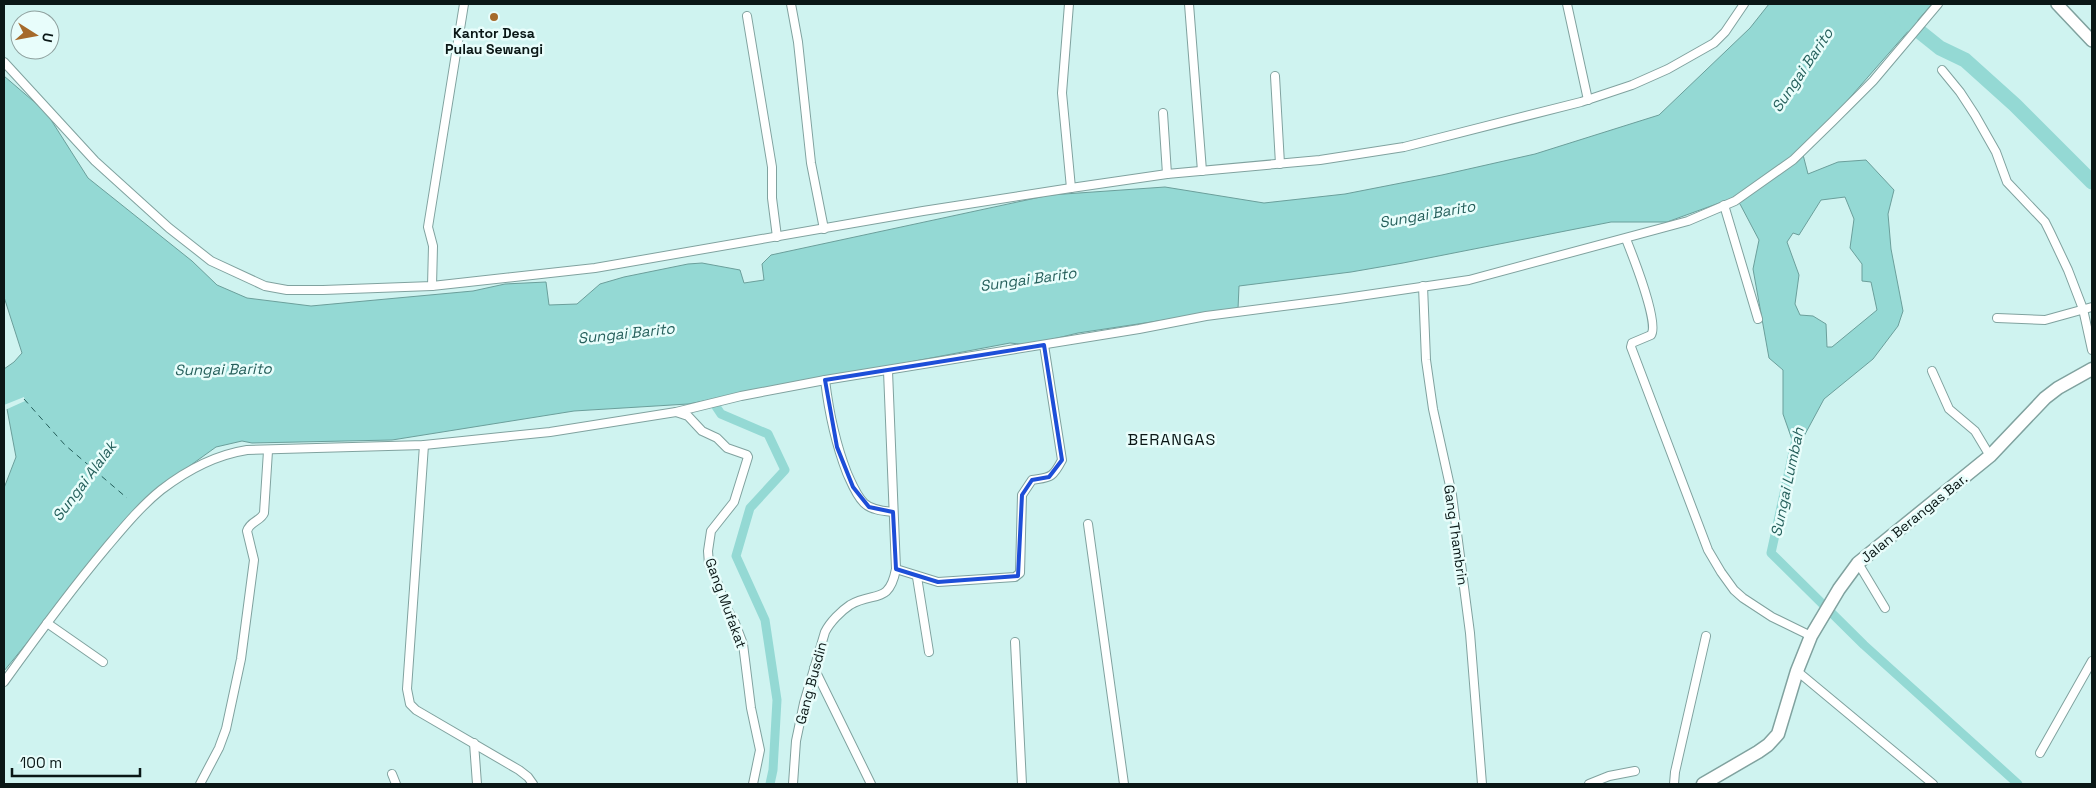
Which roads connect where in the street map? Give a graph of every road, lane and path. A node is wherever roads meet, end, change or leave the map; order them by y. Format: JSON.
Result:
{"nodes":[{"id":1,"x":464,"y":4,"type":"edge"},
{"id":2,"x":791,"y":4,"type":"edge"},
{"id":3,"x":1069,"y":4,"type":"edge"},
{"id":4,"x":1189,"y":4,"type":"edge"},
{"id":5,"x":1567,"y":4,"type":"edge"},
{"id":6,"x":1744,"y":4,"type":"edge"},
{"id":7,"x":2057,"y":4,"type":"edge"},
{"id":8,"x":1936,"y":5,"type":"edge"},
{"id":9,"x":748,"y":16,"type":"dead end"},
{"id":10,"x":2092,"y":41,"type":"edge"},
{"id":11,"x":4,"y":62,"type":"edge"},
{"id":12,"x":1942,"y":70,"type":"dead end"},
{"id":13,"x":1274,"y":76,"type":"dead end"},
{"id":14,"x":1588,"y":100,"type":"junction"},
{"id":15,"x":1163,"y":112,"type":"dead end"},
{"id":16,"x":1280,"y":164,"type":"junction"},
{"id":17,"x":1202,"y":171,"type":"junction"},
{"id":18,"x":1167,"y":174,"type":"junction"},
{"id":19,"x":1071,"y":188,"type":"junction"},
{"id":20,"x":1724,"y":206,"type":"junction"},
{"id":21,"x":824,"y":229,"type":"junction"},
{"id":22,"x":777,"y":237,"type":"junction"},
{"id":23,"x":1626,"y":239,"type":"junction"},
{"id":24,"x":432,"y":286,"type":"junction"},
{"id":25,"x":1423,"y":286,"type":"junction"},
{"id":26,"x":2092,"y":307,"type":"edge"},
{"id":27,"x":2083,"y":309,"type":"junction"},
{"id":28,"x":1997,"y":318,"type":"dead end"},
{"id":29,"x":1758,"y":320,"type":"dead end"},
{"id":30,"x":1044,"y":345,"type":"junction"},
{"id":31,"x":2092,"y":350,"type":"edge"},
{"id":32,"x":2092,"y":369,"type":"edge"},
{"id":33,"x":888,"y":371,"type":"junction"},
{"id":34,"x":1932,"y":371,"type":"dead end"},
{"id":35,"x":826,"y":380,"type":"junction"},
{"id":36,"x":678,"y":411,"type":"junction"},
{"id":37,"x":424,"y":445,"type":"junction"},
{"id":38,"x":268,"y":451,"type":"junction"},
{"id":39,"x":1990,"y":456,"type":"junction"},
{"id":40,"x":893,"y":512,"type":"junction"},
{"id":41,"x":1088,"y":524,"type":"dead end"},
{"id":42,"x":1858,"y":563,"type":"junction"},
{"id":43,"x":896,"y":569,"type":"junction"},
{"id":44,"x":917,"y":577,"type":"junction"},
{"id":45,"x":1885,"y":608,"type":"dead end"},
{"id":46,"x":47,"y":623,"type":"junction"},
{"id":47,"x":1812,"y":634,"type":"junction"},
{"id":48,"x":1706,"y":636,"type":"dead end"},
{"id":49,"x":1015,"y":642,"type":"dead end"},
{"id":50,"x":929,"y":652,"type":"dead end"},
{"id":51,"x":2092,"y":661,"type":"edge"},
{"id":52,"x":103,"y":662,"type":"dead end"},
{"id":53,"x":814,"y":668,"type":"junction"},
{"id":54,"x":1797,"y":671,"type":"junction"},
{"id":55,"x":4,"y":682,"type":"edge"},
{"id":56,"x":474,"y":744,"type":"junction"},
{"id":57,"x":2040,"y":753,"type":"dead end"},
{"id":58,"x":1635,"y":770,"type":"dead end"},
{"id":59,"x":392,"y":774,"type":"dead end"},
{"id":60,"x":200,"y":784,"type":"edge"},
{"id":61,"x":396,"y":784,"type":"edge"},
{"id":62,"x":477,"y":784,"type":"edge"},
{"id":63,"x":533,"y":784,"type":"edge"},
{"id":64,"x":753,"y":784,"type":"edge"},
{"id":65,"x":793,"y":784,"type":"edge"},
{"id":66,"x":871,"y":784,"type":"edge"},
{"id":67,"x":1022,"y":784,"type":"edge"},
{"id":68,"x":1124,"y":784,"type":"edge"},
{"id":69,"x":1482,"y":784,"type":"edge"},
{"id":70,"x":1589,"y":784,"type":"edge"},
{"id":71,"x":1674,"y":784,"type":"edge"},
{"id":72,"x":1703,"y":784,"type":"edge"},
{"id":73,"x":1933,"y":784,"type":"edge"}],
"edges":[{"from":1,"to":24,"type":"street"},
{"from":2,"to":21,"type":"street"},
{"from":3,"to":19,"type":"street"},
{"from":4,"to":17,"type":"street"},
{"from":5,"to":14,"type":"street"},
{"from":6,"to":14,"type":"street"},
{"from":7,"to":10,"type":"street"},
{"from":8,"to":20,"type":"street"},
{"from":9,"to":22,"type":"street"},
{"from":11,"to":24,"type":"street"},
{"from":12,"to":27,"type":"street"},
{"from":13,"to":16,"type":"street"},
{"from":14,"to":16,"type":"street"},
{"from":15,"to":18,"type":"street"},
{"from":16,"to":17,"type":"street"},
{"from":17,"to":18,"type":"street"},
{"from":18,"to":19,"type":"street"},
{"from":19,"to":21,"type":"street"},
{"from":20,"to":23,"type":"street"},
{"from":20,"to":29,"type":"street"},
{"from":21,"to":22,"type":"street"},
{"from":22,"to":24,"type":"street"},
{"from":23,"to":25,"type":"street"},
{"from":23,"to":47,"type":"street"},
{"from":25,"to":30,"type":"street"},
{"from":25,"to":69,"type":"street","name":"Gang Thambrin"},
{"from":26,"to":27,"type":"street"},
{"from":27,"to":28,"type":"street"},
{"from":27,"to":31,"type":"street"},
{"from":30,"to":33,"type":"street"},
{"from":30,"to":44,"type":"street"},
{"from":32,"to":39,"type":"main road","name":"Jalan Berangas Bar."},
{"from":33,"to":35,"type":"street"},
{"from":33,"to":40,"type":"street","name":"Gang Busdin"},
{"from":34,"to":39,"type":"street"},
{"from":35,"to":36,"type":"street"},
{"from":35,"to":40,"type":"street"},
{"from":36,"to":37,"type":"street"},
{"from":36,"to":64,"type":"street","name":"Gang Mufakat"},
{"from":37,"to":38,"type":"street"},
{"from":37,"to":56,"type":"street"},
{"from":38,"to":46,"type":"street"},
{"from":38,"to":60,"type":"street"},
{"from":39,"to":42,"type":"main road","name":"Jalan Berangas Bar."},
{"from":40,"to":43,"type":"street","name":"Gang Busdin"},
{"from":41,"to":68,"type":"street"},
{"from":42,"to":45,"type":"street"},
{"from":42,"to":47,"type":"main road","name":"Jalan Berangas Bar."},
{"from":43,"to":44,"type":"street"},
{"from":43,"to":53,"type":"street","name":"Gang Busdin"},
{"from":44,"to":50,"type":"street"},
{"from":46,"to":52,"type":"street"},
{"from":46,"to":55,"type":"street"},
{"from":47,"to":54,"type":"main road","name":"Jalan Berangas Bar."},
{"from":48,"to":71,"type":"street"},
{"from":49,"to":67,"type":"street"},
{"from":51,"to":57,"type":"street"},
{"from":53,"to":65,"type":"street","name":"Gang Busdin"},
{"from":53,"to":66,"type":"street"},
{"from":54,"to":72,"type":"main road","name":"Jalan Berangas Bar."},
{"from":54,"to":73,"type":"street"},
{"from":56,"to":62,"type":"street"},
{"from":56,"to":63,"type":"street"},
{"from":58,"to":70,"type":"street"},
{"from":59,"to":61,"type":"street"}]}
